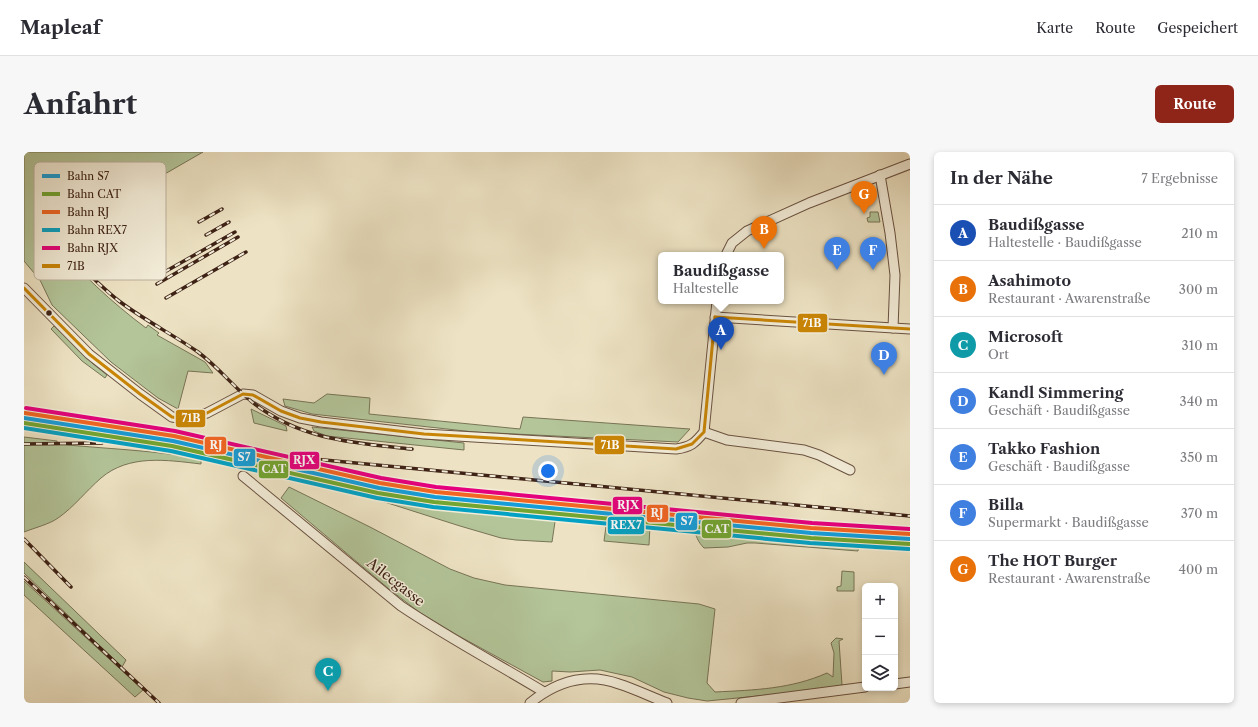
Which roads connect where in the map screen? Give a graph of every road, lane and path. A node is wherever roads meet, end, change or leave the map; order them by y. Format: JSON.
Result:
{"nodes":[{"id":1,"x":910,"y":164,"type":"edge"},
{"id":2,"x":880,"y":176,"type":"junction"},
{"id":3,"x":728,"y":252,"type":"edge"},
{"id":4,"x":24,"y":288,"type":"edge"},
{"id":5,"x":717,"y":304,"type":"edge"},
{"id":6,"x":715,"y":317,"type":"junction"},
{"id":7,"x":893,"y":328,"type":"junction"},
{"id":8,"x":910,"y":329,"type":"edge"},
{"id":9,"x":704,"y":432,"type":"junction"},
{"id":10,"x":850,"y":470,"type":"dead end"},
{"id":11,"x":243,"y":476,"type":"dead end"},
{"id":12,"x":910,"y":682,"type":"edge"},
{"id":13,"x":898,"y":684,"type":"edge"},
{"id":14,"x":862,"y":687,"type":"edge"},
{"id":15,"x":544,"y":692,"type":"junction"},
{"id":16,"x":530,"y":703,"type":"edge"},
{"id":17,"x":667,"y":703,"type":"edge"},
{"id":18,"x":741,"y":703,"type":"edge"}],
"edges":[{"from":1,"to":2,"type":"street"},
{"from":2,"to":3,"type":"street"},
{"from":2,"to":7,"type":"street"},
{"from":4,"to":9,"type":"street"},
{"from":5,"to":6,"type":"street"},
{"from":6,"to":7,"type":"street"},
{"from":6,"to":9,"type":"street"},
{"from":7,"to":8,"type":"street"},
{"from":9,"to":10,"type":"street"},
{"from":11,"to":15,"type":"street","name":"Ailecgasse"},
{"from":12,"to":13,"type":"street"},
{"from":14,"to":18,"type":"street"},
{"from":15,"to":16,"type":"street"},
{"from":15,"to":17,"type":"street"}]}
